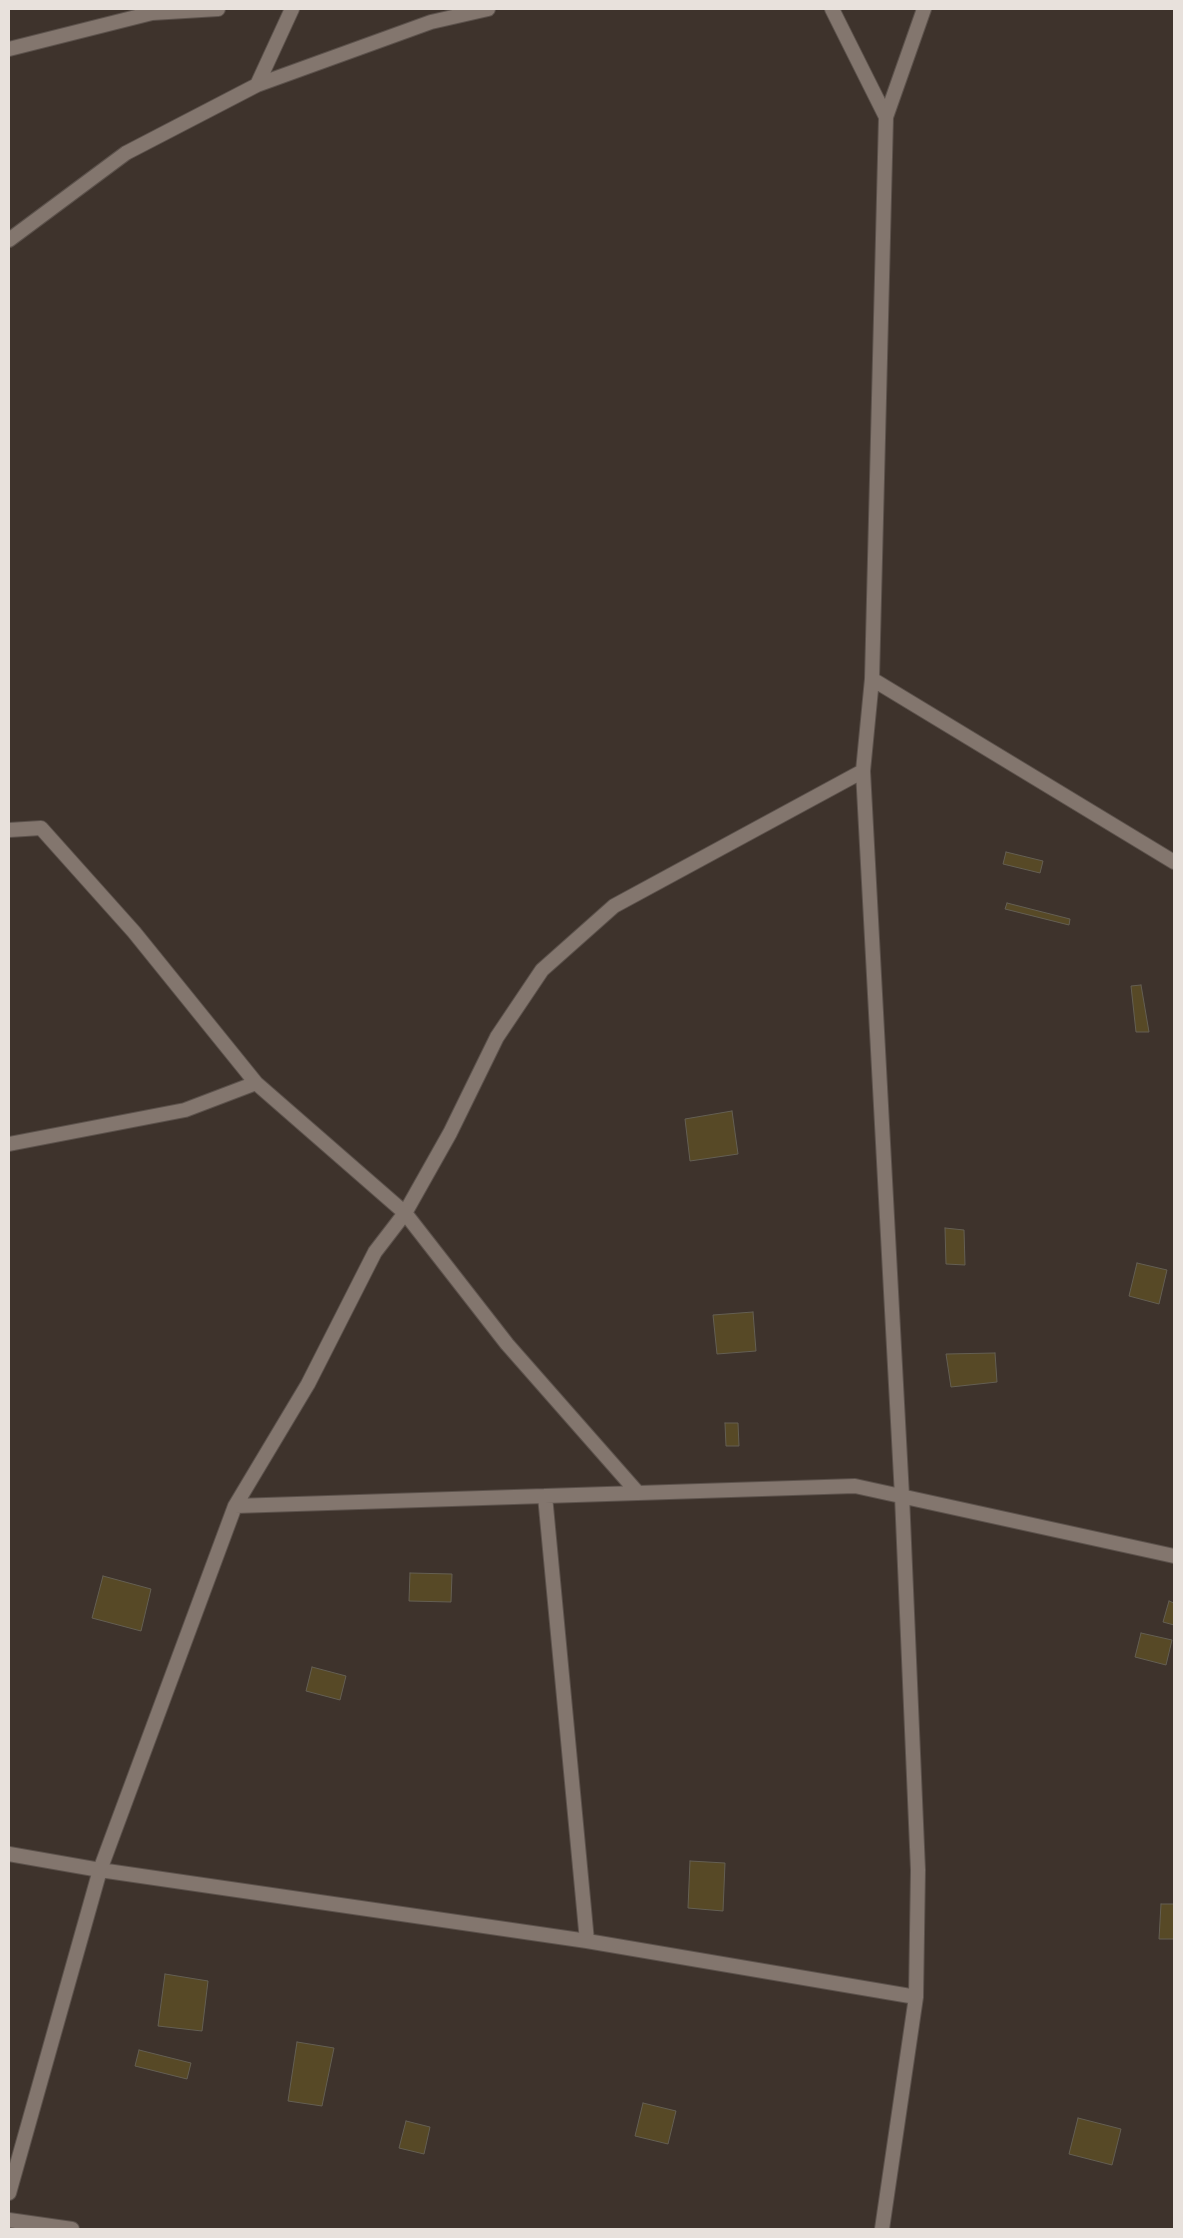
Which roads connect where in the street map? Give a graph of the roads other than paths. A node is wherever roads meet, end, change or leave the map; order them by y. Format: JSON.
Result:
{"nodes":[{"id":1,"x":218,"y":9,"type":"edge"},
{"id":2,"x":292,"y":9,"type":"edge"},
{"id":3,"x":488,"y":9,"type":"edge"},
{"id":4,"x":832,"y":9,"type":"edge"},
{"id":5,"x":924,"y":9,"type":"edge"},
{"id":6,"x":151,"y":11,"type":"edge"},
{"id":7,"x":9,"y":49,"type":"edge"},
{"id":8,"x":257,"y":85,"type":"junction"},
{"id":9,"x":886,"y":117,"type":"junction"},
{"id":10,"x":9,"y":240,"type":"edge"},
{"id":11,"x":872,"y":679,"type":"junction"},
{"id":12,"x":863,"y":772,"type":"junction"},
{"id":13,"x":9,"y":830,"type":"edge"},
{"id":14,"x":1174,"y":862,"type":"edge"},
{"id":15,"x":256,"y":1083,"type":"junction"},
{"id":16,"x":9,"y":1144,"type":"edge"},
{"id":17,"x":405,"y":1213,"type":"junction"},
{"id":18,"x":638,"y":1493,"type":"junction"},
{"id":19,"x":545,"y":1496,"type":"junction"},
{"id":20,"x":902,"y":1496,"type":"junction"},
{"id":21,"x":235,"y":1506,"type":"junction"},
{"id":22,"x":1174,"y":1556,"type":"edge"},
{"id":23,"x":9,"y":1854,"type":"edge"},
{"id":24,"x":100,"y":1870,"type":"junction"},
{"id":25,"x":587,"y":1940,"type":"junction"},
{"id":26,"x":916,"y":1998,"type":"junction"},
{"id":27,"x":9,"y":2193,"type":"edge"},
{"id":28,"x":9,"y":2220,"type":"edge"},
{"id":29,"x":72,"y":2229,"type":"edge"},
{"id":30,"x":882,"y":2229,"type":"edge"}],
"edges":[{"from":1,"to":6,"type":"street"},
{"from":2,"to":8,"type":"street"},
{"from":3,"to":8,"type":"street"},
{"from":4,"to":9,"type":"street"},
{"from":5,"to":9,"type":"street"},
{"from":6,"to":7,"type":"street"},
{"from":8,"to":10,"type":"street"},
{"from":9,"to":11,"type":"street"},
{"from":11,"to":12,"type":"street"},
{"from":11,"to":14,"type":"street"},
{"from":12,"to":17,"type":"street"},
{"from":12,"to":20,"type":"street"},
{"from":13,"to":15,"type":"street"},
{"from":15,"to":16,"type":"street"},
{"from":15,"to":17,"type":"street"},
{"from":17,"to":18,"type":"street"},
{"from":17,"to":21,"type":"street"},
{"from":18,"to":19,"type":"street"},
{"from":18,"to":20,"type":"street"},
{"from":19,"to":21,"type":"street"},
{"from":19,"to":25,"type":"street"},
{"from":20,"to":22,"type":"street"},
{"from":20,"to":26,"type":"street"},
{"from":21,"to":24,"type":"street"},
{"from":23,"to":24,"type":"street"},
{"from":24,"to":25,"type":"street"},
{"from":24,"to":27,"type":"street"},
{"from":25,"to":26,"type":"street"},
{"from":26,"to":30,"type":"street"},
{"from":28,"to":29,"type":"street"}]}
